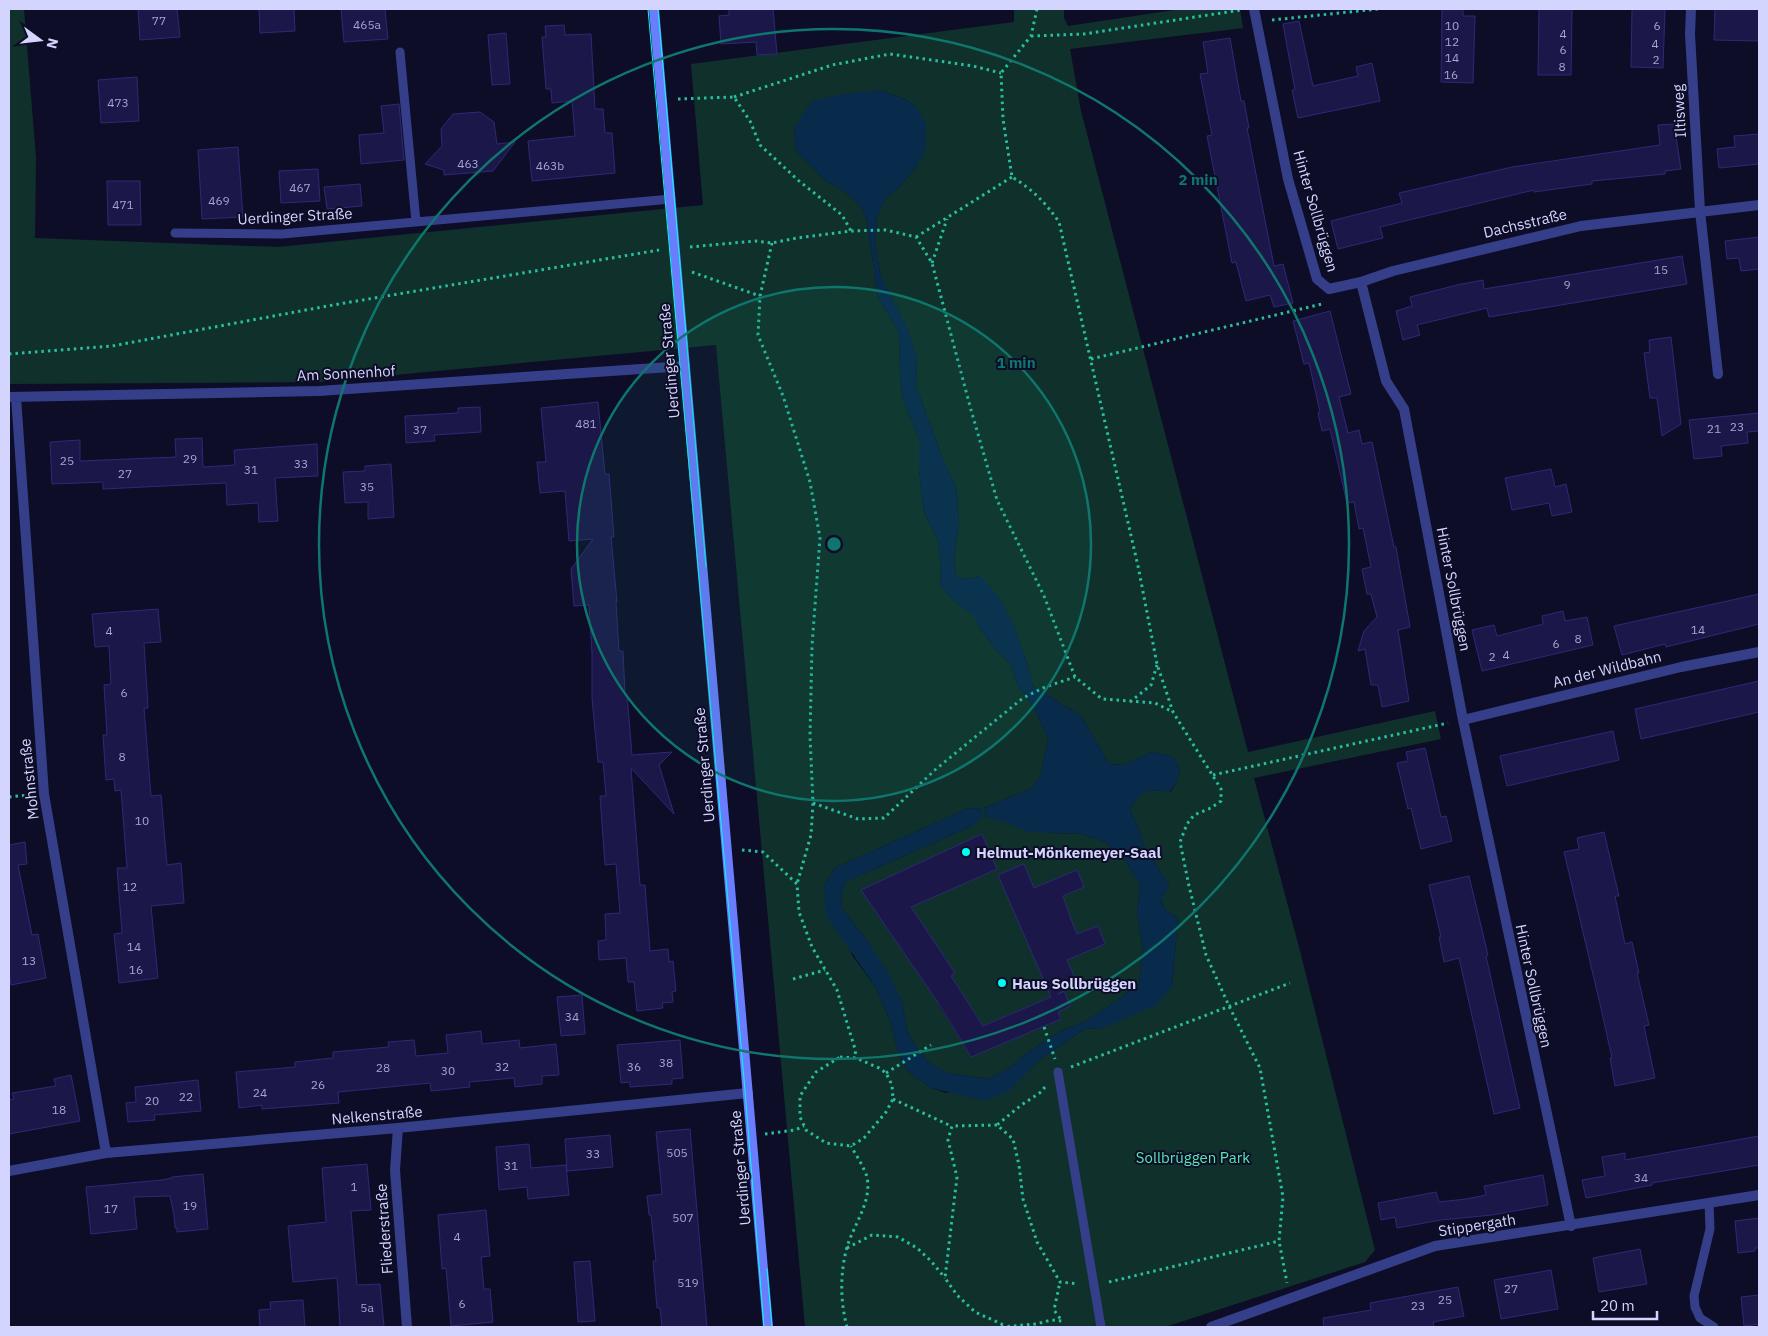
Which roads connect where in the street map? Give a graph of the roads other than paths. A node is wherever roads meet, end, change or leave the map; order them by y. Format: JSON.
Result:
{"nodes":[{"id":1,"x":654,"y":9,"type":"edge"},
{"id":2,"x":1254,"y":9,"type":"edge"},
{"id":3,"x":1691,"y":9,"type":"edge"},
{"id":4,"x":400,"y":52,"type":"dead end"},
{"id":5,"x":670,"y":200,"type":"junction"},
{"id":6,"x":1759,"y":205,"type":"edge"},
{"id":7,"x":1700,"y":211,"type":"junction"},
{"id":8,"x":416,"y":222,"type":"junction"},
{"id":9,"x":175,"y":233,"type":"dead end"},
{"id":10,"x":1361,"y":282,"type":"junction"},
{"id":11,"x":684,"y":366,"type":"junction"},
{"id":12,"x":1718,"y":374,"type":"dead end"},
{"id":13,"x":12,"y":397,"type":"edge"},
{"id":14,"x":1759,"y":652,"type":"edge"},
{"id":15,"x":1463,"y":720,"type":"junction"},
{"id":16,"x":1057,"y":1068,"type":"road end"},
{"id":17,"x":748,"y":1093,"type":"junction"},
{"id":18,"x":398,"y":1128,"type":"junction"},
{"id":19,"x":106,"y":1153,"type":"junction"},
{"id":20,"x":9,"y":1170,"type":"edge"},
{"id":21,"x":1759,"y":1195,"type":"edge"},
{"id":22,"x":1709,"y":1204,"type":"junction"},
{"id":23,"x":1571,"y":1226,"type":"junction"},
{"id":24,"x":407,"y":1327,"type":"edge"},
{"id":25,"x":768,"y":1327,"type":"edge"},
{"id":26,"x":1101,"y":1327,"type":"edge"},
{"id":27,"x":1211,"y":1327,"type":"edge"},
{"id":28,"x":1714,"y":1327,"type":"edge"}],
"edges":[{"from":1,"to":5,"type":"main road","name":"Uerdinger Straße"},
{"from":2,"to":10,"type":"street","name":"Hinter Sollbrüggen"},
{"from":3,"to":7,"type":"street","name":"Iltisweg"},
{"from":4,"to":8,"type":"lane"},
{"from":5,"to":8,"type":"lane","name":"Uerdinger Straße"},
{"from":5,"to":11,"type":"main road","name":"Uerdinger Straße"},
{"from":6,"to":7,"type":"street","name":"Dachsstraße"},
{"from":7,"to":10,"type":"street","name":"Dachsstraße"},
{"from":7,"to":12,"type":"street"},
{"from":8,"to":9,"type":"lane","name":"Uerdinger Straße"},
{"from":10,"to":15,"type":"street","name":"Hinter Sollbrüggen"},
{"from":11,"to":13,"type":"street","name":"Am Sonnenhof"},
{"from":11,"to":17,"type":"main road","name":"Uerdinger Straße"},
{"from":13,"to":19,"type":"street","name":"Mohnstraße"},
{"from":14,"to":15,"type":"street","name":"An der Wildbahn"},
{"from":15,"to":23,"type":"street","name":"Hinter Sollbrüggen"},
{"from":16,"to":26,"type":"lane"},
{"from":17,"to":18,"type":"street","name":"Nelkenstraße"},
{"from":17,"to":25,"type":"main road","name":"Uerdinger Straße"},
{"from":18,"to":19,"type":"street","name":"Nelkenstraße"},
{"from":18,"to":24,"type":"street","name":"Fliederstraße"},
{"from":19,"to":20,"type":"street","name":"Nelkenstraße"},
{"from":21,"to":22,"type":"street","name":"Stippergath"},
{"from":22,"to":23,"type":"street","name":"Stippergath"},
{"from":22,"to":28,"type":"lane"},
{"from":23,"to":27,"type":"street","name":"Stippergath"}]}
